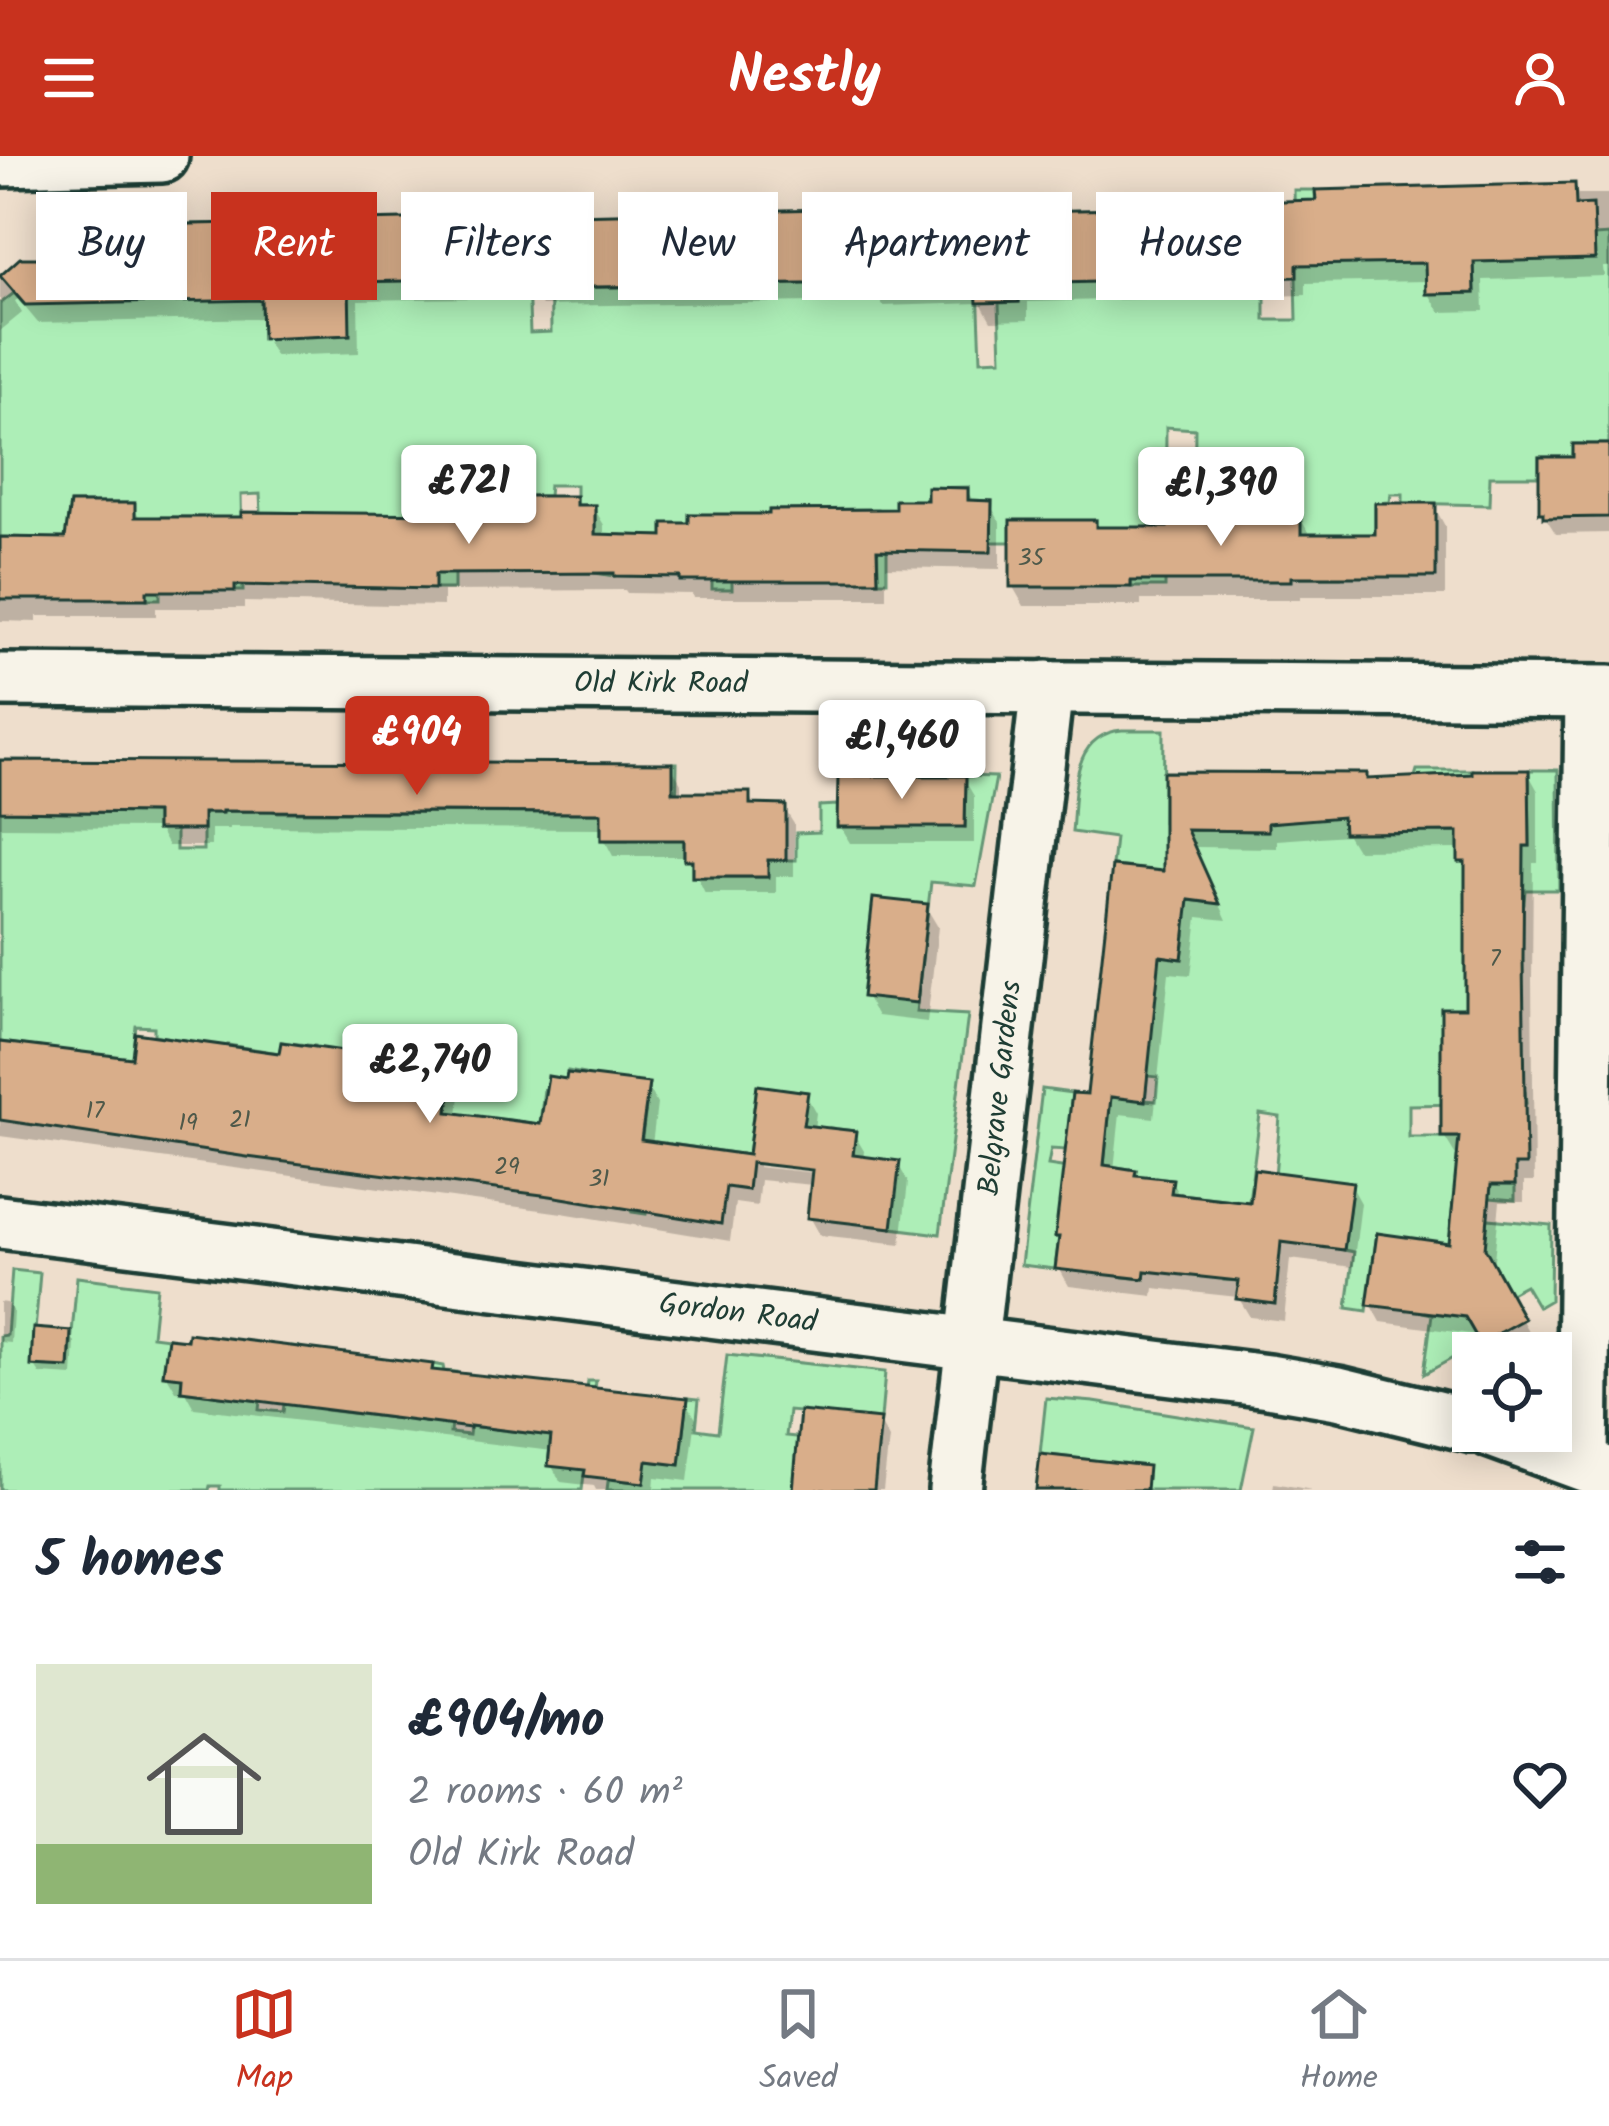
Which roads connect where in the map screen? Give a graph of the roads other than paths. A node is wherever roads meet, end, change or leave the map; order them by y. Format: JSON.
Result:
{"nodes":[{"id":1,"x":162,"y":156,"type":"edge"},
{"id":2,"x":0,"y":160,"type":"edge"},
{"id":3,"x":0,"y":680,"type":"edge"},
{"id":4,"x":1047,"y":687,"type":"junction"},
{"id":5,"x":1600,"y":692,"type":"edge"},
{"id":6,"x":0,"y":1222,"type":"edge"},
{"id":7,"x":972,"y":1344,"type":"junction"},
{"id":8,"x":1452,"y":1421,"type":"edge"},
{"id":9,"x":1550,"y":1452,"type":"edge"},
{"id":10,"x":1595,"y":1468,"type":"edge"},
{"id":11,"x":955,"y":1490,"type":"edge"}],
"edges":[{"from":1,"to":2,"type":"street"},
{"from":3,"to":4,"type":"street","name":"Old Kirk Road"},
{"from":4,"to":5,"type":"street","name":"Old Kirk Road"},
{"from":4,"to":7,"type":"street","name":"Belgrave Gardens"},
{"from":5,"to":10,"type":"street"},
{"from":6,"to":7,"type":"street","name":"Gordon Road"},
{"from":7,"to":8,"type":"street","name":"Gordon Road"},
{"from":7,"to":11,"type":"street","name":"Belgrave Gardens"},
{"from":9,"to":10,"type":"street"}]}
